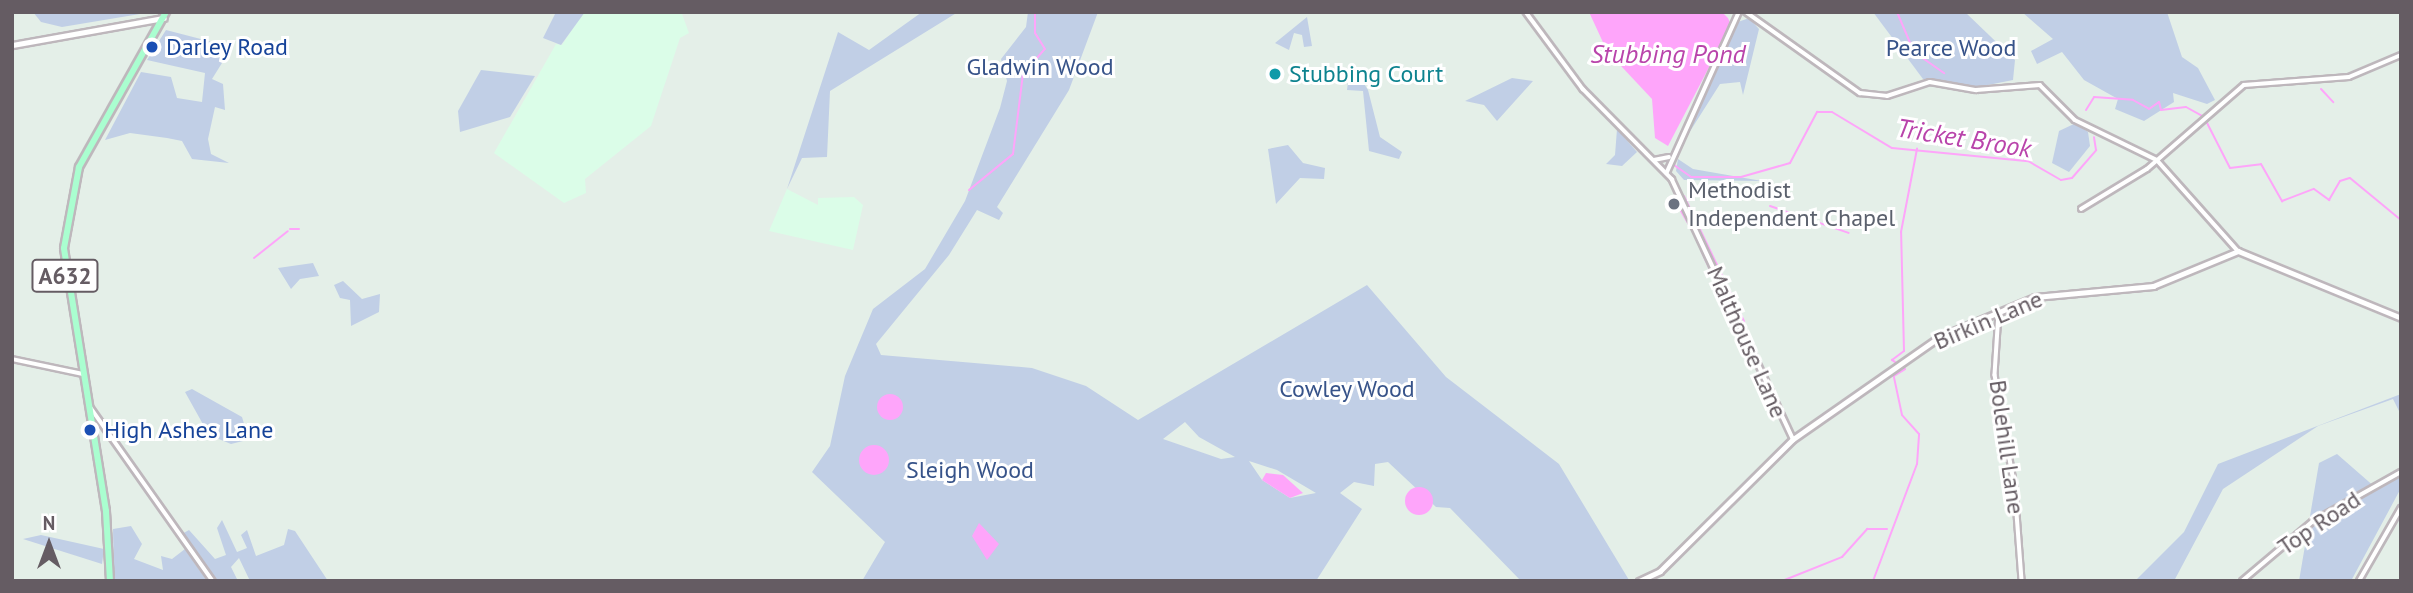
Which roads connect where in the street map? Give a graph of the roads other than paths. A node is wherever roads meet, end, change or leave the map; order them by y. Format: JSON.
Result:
{"nodes":[{"id":1,"x":1526,"y":12,"type":"edge"},
{"id":2,"x":1739,"y":12,"type":"edge"},
{"id":3,"x":1746,"y":12,"type":"edge"},
{"id":4,"x":165,"y":15,"type":"edge"},
{"id":5,"x":1750,"y":17,"type":"junction"},
{"id":6,"x":1738,"y":18,"type":"junction"},
{"id":7,"x":12,"y":45,"type":"edge"},
{"id":8,"x":2401,"y":55,"type":"edge"},
{"id":9,"x":1670,"y":157,"type":"junction"},
{"id":10,"x":1654,"y":160,"type":"junction"},
{"id":11,"x":2157,"y":160,"type":"junction"},
{"id":12,"x":1667,"y":172,"type":"junction"},
{"id":13,"x":2081,"y":209,"type":"dead end"},
{"id":14,"x":2238,"y":251,"type":"junction"},
{"id":15,"x":1999,"y":313,"type":"junction"},
{"id":16,"x":2401,"y":318,"type":"edge"},
{"id":17,"x":12,"y":359,"type":"edge"},
{"id":18,"x":83,"y":374,"type":"junction"},
{"id":19,"x":88,"y":403,"type":"junction"},
{"id":20,"x":1793,"y":439,"type":"junction"},
{"id":21,"x":2401,"y":472,"type":"edge"},
{"id":22,"x":2401,"y":508,"type":"edge"},
{"id":23,"x":110,"y":581,"type":"edge"},
{"id":24,"x":213,"y":581,"type":"edge"},
{"id":25,"x":1639,"y":581,"type":"edge"},
{"id":26,"x":2022,"y":581,"type":"edge"},
{"id":27,"x":2242,"y":581,"type":"edge"},
{"id":28,"x":2359,"y":581,"type":"edge"}],
"edges":[{"from":1,"to":10,"type":"street","name":"Malthouse Lane"},
{"from":2,"to":6,"type":"street"},
{"from":3,"to":5,"type":"street"},
{"from":4,"to":7,"type":"street"},
{"from":4,"to":18,"type":"main road","number":"A632"},
{"from":5,"to":6,"type":"street"},
{"from":5,"to":11,"type":"street"},
{"from":6,"to":9,"type":"street"},
{"from":8,"to":11,"type":"street"},
{"from":9,"to":10,"type":"street"},
{"from":9,"to":12,"type":"street"},
{"from":10,"to":12,"type":"street","name":"Malthouse Lane"},
{"from":11,"to":13,"type":"street"},
{"from":11,"to":14,"type":"street"},
{"from":12,"to":20,"type":"street","name":"Malthouse Lane"},
{"from":14,"to":15,"type":"street","name":"Birkin Lane"},
{"from":14,"to":16,"type":"street"},
{"from":15,"to":20,"type":"street","name":"Birkin Lane"},
{"from":15,"to":26,"type":"street","name":"Bolehill Lane"},
{"from":17,"to":18,"type":"street"},
{"from":18,"to":19,"type":"main road","number":"A632"},
{"from":19,"to":23,"type":"main road","number":"A632"},
{"from":19,"to":24,"type":"street"},
{"from":20,"to":25,"type":"street","name":"Birkin Lane"},
{"from":21,"to":27,"type":"street","name":"Top Road"},
{"from":22,"to":28,"type":"street"}]}
